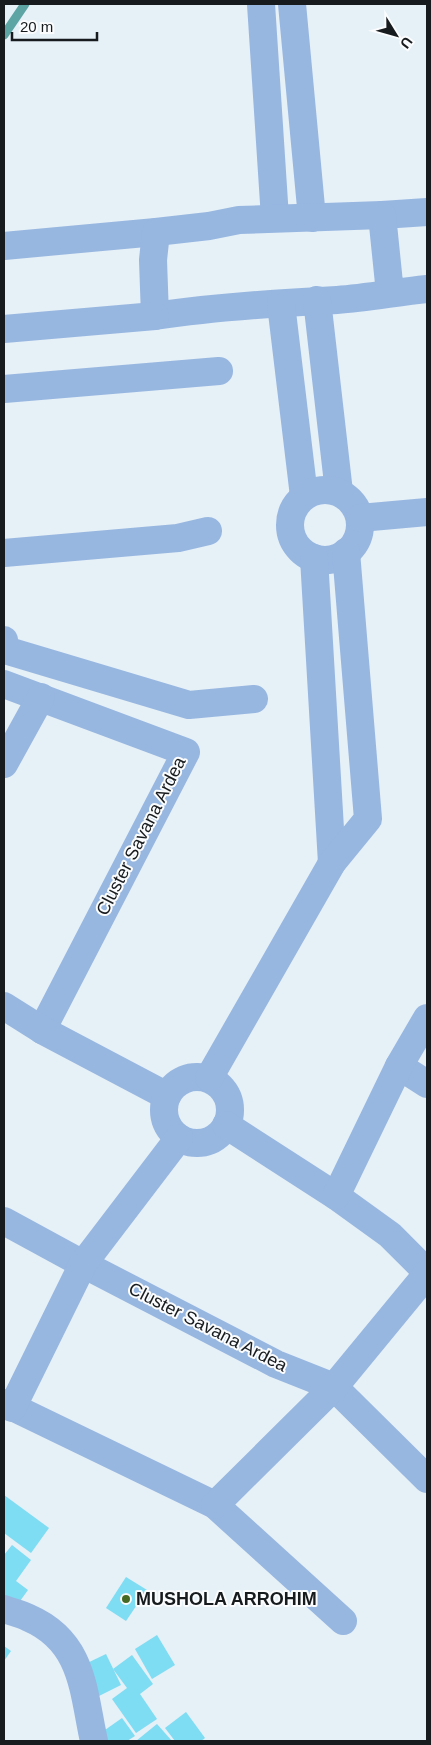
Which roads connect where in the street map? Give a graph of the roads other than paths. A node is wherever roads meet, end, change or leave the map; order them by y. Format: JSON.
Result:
{"nodes":[{"id":1,"x":261,"y":4,"type":"edge"},
{"id":2,"x":292,"y":4,"type":"edge"},
{"id":3,"x":427,"y":212,"type":"edge"},
{"id":4,"x":382,"y":215,"type":"junction"},
{"id":5,"x":275,"y":218,"type":"junction"},
{"id":6,"x":312,"y":218,"type":"junction"},
{"id":7,"x":156,"y":232,"type":"junction"},
{"id":8,"x":4,"y":246,"type":"edge"},
{"id":9,"x":427,"y":289,"type":"edge"},
{"id":10,"x":390,"y":293,"type":"junction"},
{"id":11,"x":317,"y":300,"type":"junction"},
{"id":12,"x":282,"y":304,"type":"junction"},
{"id":13,"x":155,"y":316,"type":"junction"},
{"id":14,"x":4,"y":329,"type":"edge"},
{"id":15,"x":219,"y":371,"type":"dead end"},
{"id":16,"x":4,"y":389,"type":"edge"},
{"id":17,"x":338,"y":492,"type":"junction"},
{"id":18,"x":304,"y":496,"type":"junction"},
{"id":19,"x":427,"y":512,"type":"edge"},
{"id":20,"x":360,"y":518,"type":"junction"},
{"id":21,"x":208,"y":531,"type":"dead end"},
{"id":22,"x":346,"y":552,"type":"junction"},
{"id":23,"x":4,"y":553,"type":"edge"},
{"id":24,"x":314,"y":558,"type":"junction"},
{"id":25,"x":4,"y":640,"type":"edge"},
{"id":26,"x":4,"y":684,"type":"edge"},
{"id":27,"x":41,"y":697,"type":"junction"},
{"id":28,"x":254,"y":698,"type":"dead end"},
{"id":29,"x":4,"y":764,"type":"edge"},
{"id":30,"x":332,"y":863,"type":"junction"},
{"id":31,"x":4,"y":1006,"type":"edge"},
{"id":32,"x":427,"y":1018,"type":"edge"},
{"id":33,"x":42,"y":1030,"type":"junction"},
{"id":34,"x":399,"y":1066,"type":"junction"},
{"id":35,"x":209,"y":1078,"type":"junction"},
{"id":36,"x":427,"y":1084,"type":"edge"},
{"id":37,"x":167,"y":1096,"type":"junction"},
{"id":38,"x":226,"y":1125,"type":"junction"},
{"id":39,"x":179,"y":1138,"type":"junction"},
{"id":40,"x":336,"y":1196,"type":"junction"},
{"id":41,"x":4,"y":1220,"type":"edge"},
{"id":42,"x":83,"y":1264,"type":"junction"},
{"id":43,"x":427,"y":1273,"type":"edge"},
{"id":44,"x":334,"y":1387,"type":"junction"},
{"id":45,"x":8,"y":1405,"type":"edge"},
{"id":46,"x":427,"y":1479,"type":"edge"},
{"id":47,"x":215,"y":1505,"type":"junction"},
{"id":48,"x":4,"y":1609,"type":"edge"},
{"id":49,"x":343,"y":1621,"type":"dead end"},
{"id":50,"x":94,"y":1741,"type":"edge"}],
"edges":[{"from":1,"to":5,"type":"street"},
{"from":2,"to":6,"type":"street"},
{"from":3,"to":4,"type":"street"},
{"from":4,"to":6,"type":"street"},
{"from":4,"to":10,"type":"street"},
{"from":5,"to":6,"type":"street"},
{"from":5,"to":7,"type":"street"},
{"from":7,"to":8,"type":"street"},
{"from":7,"to":13,"type":"street"},
{"from":9,"to":10,"type":"street"},
{"from":10,"to":11,"type":"street"},
{"from":11,"to":12,"type":"street"},
{"from":11,"to":17,"type":"street"},
{"from":12,"to":13,"type":"street"},
{"from":12,"to":18,"type":"street"},
{"from":13,"to":14,"type":"street"},
{"from":15,"to":16,"type":"street"},
{"from":17,"to":18,"type":"street"},
{"from":17,"to":20,"type":"street"},
{"from":18,"to":24,"type":"street"},
{"from":19,"to":20,"type":"street"},
{"from":20,"to":22,"type":"street"},
{"from":21,"to":23,"type":"street"},
{"from":22,"to":24,"type":"street"},
{"from":22,"to":30,"type":"street"},
{"from":24,"to":30,"type":"street"},
{"from":25,"to":28,"type":"street"},
{"from":26,"to":27,"type":"street","name":"Cluster Savana Ardea"},
{"from":27,"to":29,"type":"street"},
{"from":27,"to":33,"type":"street","name":"Cluster Savana Ardea"},
{"from":30,"to":35,"type":"street"},
{"from":31,"to":33,"type":"street"},
{"from":32,"to":34,"type":"street"},
{"from":33,"to":37,"type":"street"},
{"from":34,"to":36,"type":"street"},
{"from":34,"to":40,"type":"street"},
{"from":35,"to":37,"type":"street"},
{"from":35,"to":38,"type":"street"},
{"from":37,"to":39,"type":"street"},
{"from":38,"to":39,"type":"street"},
{"from":38,"to":40,"type":"street"},
{"from":39,"to":42,"type":"street"},
{"from":40,"to":43,"type":"street"},
{"from":41,"to":42,"type":"street","name":"Cluster Savana Ardea"},
{"from":42,"to":44,"type":"street","name":"Cluster Savana Ardea"},
{"from":42,"to":45,"type":"street"},
{"from":43,"to":44,"type":"street"},
{"from":44,"to":46,"type":"street","name":"Cluster Savana Ardea"},
{"from":44,"to":47,"type":"street"},
{"from":45,"to":47,"type":"street"},
{"from":47,"to":49,"type":"street"},
{"from":48,"to":50,"type":"street"}]}
